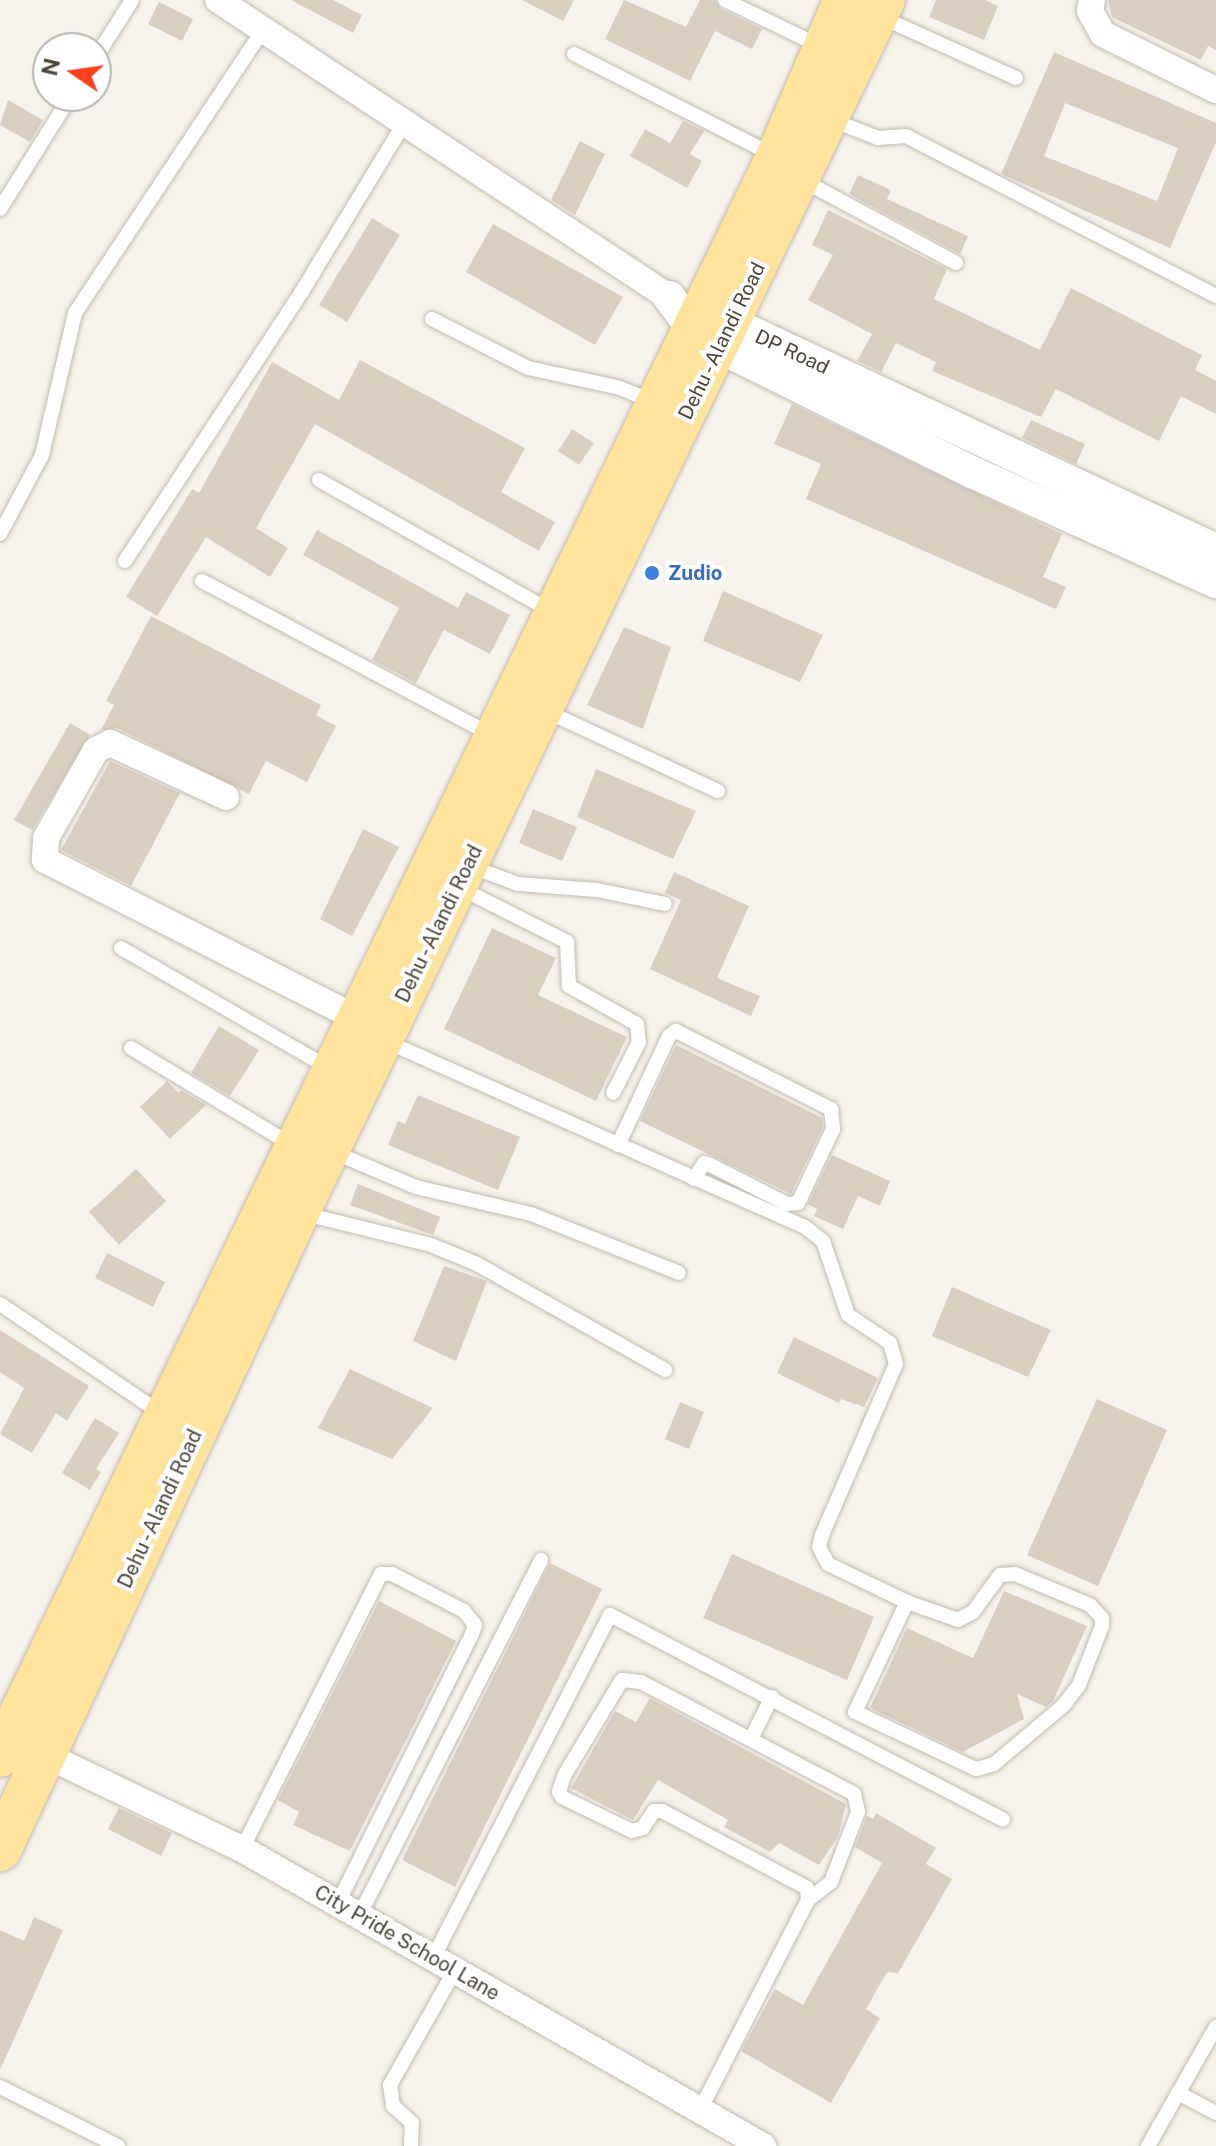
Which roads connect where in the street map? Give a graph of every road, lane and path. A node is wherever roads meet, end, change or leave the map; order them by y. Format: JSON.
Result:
{"nodes":[{"id":1,"x":132,"y":0,"type":"edge"},
{"id":2,"x":218,"y":0,"type":"edge"},
{"id":3,"x":725,"y":0,"type":"edge"},
{"id":4,"x":1092,"y":0,"type":"edge"},
{"id":5,"x":857,"y":19,"type":"edge"},
{"id":6,"x":264,"y":29,"type":"junction"},
{"id":7,"x":112,"y":32,"type":"edge"},
{"id":8,"x":574,"y":54,"type":"dead end"},
{"id":9,"x":1016,"y":78,"type":"dead end"},
{"id":10,"x":1216,"y":90,"type":"edge"},
{"id":11,"x":61,"y":112,"type":"edge"},
{"id":12,"x":829,"y":119,"type":"junction"},
{"id":13,"x":406,"y":120,"type":"junction"},
{"id":14,"x":789,"y":168,"type":"junction"},
{"id":15,"x":0,"y":209,"type":"edge"},
{"id":16,"x":956,"y":263,"type":"dead end"},
{"id":17,"x":1216,"y":296,"type":"edge"},
{"id":18,"x":432,"y":319,"type":"dead end"},
{"id":19,"x":703,"y":321,"type":"junction"},
{"id":20,"x":657,"y":403,"type":"junction"},
{"id":21,"x":319,"y":480,"type":"dead end"},
{"id":22,"x":0,"y":534,"type":"edge"},
{"id":23,"x":1216,"y":550,"type":"edge"},
{"id":24,"x":125,"y":561,"type":"dead end"},
{"id":25,"x":202,"y":581,"type":"dead end"},
{"id":26,"x":1216,"y":582,"type":"edge"},
{"id":27,"x":554,"y":613,"type":"junction"},
{"id":28,"x":543,"y":709,"type":"junction"},
{"id":29,"x":494,"y":737,"type":"junction"},
{"id":30,"x":718,"y":791,"type":"dead end"},
{"id":31,"x":226,"y":797,"type":"dead end"},
{"id":32,"x":462,"y":876,"type":"junction"},
{"id":33,"x":665,"y":904,"type":"dead end"},
{"id":34,"x":121,"y":948,"type":"dead end"},
{"id":35,"x":370,"y":1029,"type":"junction"},
{"id":36,"x":131,"y":1048,"type":"dead end"},
{"id":37,"x":332,"y":1070,"type":"junction"},
{"id":38,"x":613,"y":1093,"type":"dead end"},
{"id":39,"x":618,"y":1145,"type":"junction"},
{"id":40,"x":312,"y":1148,"type":"junction"},
{"id":41,"x":694,"y":1179,"type":"junction"},
{"id":42,"x":299,"y":1212,"type":"junction"},
{"id":43,"x":679,"y":1273,"type":"dead end"},
{"id":44,"x":0,"y":1304,"type":"edge"},
{"id":45,"x":665,"y":1370,"type":"dead end"},
{"id":46,"x":165,"y":1416,"type":"junction"},
{"id":47,"x":541,"y":1560,"type":"dead end"},
{"id":48,"x":907,"y":1602,"type":"junction"},
{"id":49,"x":772,"y":1697,"type":"junction"},
{"id":50,"x":751,"y":1739,"type":"junction"},
{"id":51,"x":15,"y":1754,"type":"edge"},
{"id":52,"x":1003,"y":1820,"type":"dead end"},
{"id":53,"x":242,"y":1849,"type":"junction"},
{"id":54,"x":0,"y":1850,"type":"edge"},
{"id":55,"x":808,"y":1900,"type":"junction"},
{"id":56,"x":348,"y":1910,"type":"junction"},
{"id":57,"x":444,"y":1964,"type":"junction"},
{"id":58,"x":1216,"y":2027,"type":"edge"},
{"id":59,"x":0,"y":2087,"type":"edge"},
{"id":60,"x":1178,"y":2093,"type":"junction"},
{"id":61,"x":700,"y":2110,"type":"junction"},
{"id":62,"x":1216,"y":2113,"type":"edge"},
{"id":63,"x":118,"y":2146,"type":"edge"},
{"id":64,"x":411,"y":2146,"type":"edge"},
{"id":65,"x":763,"y":2146,"type":"edge"},
{"id":66,"x":1148,"y":2146,"type":"edge"}],
"edges":[{"from":1,"to":7,"type":"lane"},
{"from":2,"to":6,"type":"street"},
{"from":3,"to":5,"type":"lane"},
{"from":4,"to":10,"type":"street"},
{"from":5,"to":9,"type":"lane"},
{"from":5,"to":12,"type":"main road","name":"Dehu - Alandi Road"},
{"from":5,"to":14,"type":"main road","name":"Dehu - Alandi Road"},
{"from":6,"to":13,"type":"street"},
{"from":6,"to":22,"type":"lane"},
{"from":8,"to":14,"type":"lane"},
{"from":11,"to":15,"type":"lane"},
{"from":12,"to":14,"type":"main road","name":"Dehu - Alandi Road"},
{"from":12,"to":17,"type":"lane"},
{"from":13,"to":19,"type":"street"},
{"from":13,"to":24,"type":"lane"},
{"from":14,"to":16,"type":"lane"},
{"from":14,"to":19,"type":"main road","name":"Dehu - Alandi Road"},
{"from":18,"to":20,"type":"lane"},
{"from":19,"to":20,"type":"main road","name":"Dehu - Alandi Road"},
{"from":19,"to":23,"type":"street","name":"DP Road"},
{"from":19,"to":26,"type":"street","name":"DP Road"},
{"from":19,"to":28,"type":"main road","name":"Dehu - Alandi Road"},
{"from":20,"to":27,"type":"main road","name":"Dehu - Alandi Road"},
{"from":21,"to":27,"type":"lane"},
{"from":25,"to":29,"type":"lane"},
{"from":27,"to":29,"type":"main road","name":"Dehu - Alandi Road"},
{"from":28,"to":30,"type":"lane"},
{"from":28,"to":32,"type":"main road","name":"Dehu - Alandi Road"},
{"from":29,"to":35,"type":"main road","name":"Dehu - Alandi Road"},
{"from":31,"to":35,"type":"street"},
{"from":32,"to":33,"type":"lane"},
{"from":32,"to":35,"type":"main road","name":"Dehu - Alandi Road"},
{"from":32,"to":38,"type":"lane"},
{"from":34,"to":37,"type":"lane"},
{"from":35,"to":37,"type":"main road","name":"Dehu - Alandi Road"},
{"from":35,"to":39,"type":"lane"},
{"from":35,"to":40,"type":"main road","name":"Dehu - Alandi Road"},
{"from":36,"to":40,"type":"lane"},
{"from":37,"to":40,"type":"main road","name":"Dehu - Alandi Road"},
{"from":39,"to":41,"type":"lane"},
{"from":39,"to":41,"type":"lane"},
{"from":40,"to":42,"type":"main road","name":"Dehu - Alandi Road"},
{"from":40,"to":43,"type":"lane"},
{"from":40,"to":46,"type":"main road","name":"Dehu - Alandi Road"},
{"from":41,"to":48,"type":"lane"},
{"from":42,"to":45,"type":"lane"},
{"from":42,"to":51,"type":"main road","name":"Dehu - Alandi Road"},
{"from":44,"to":46,"type":"lane"},
{"from":46,"to":51,"type":"main road","name":"Dehu - Alandi Road"},
{"from":47,"to":56,"type":"lane"},
{"from":48,"to":48,"type":"lane"},
{"from":49,"to":50,"type":"lane"},
{"from":49,"to":52,"type":"lane"},
{"from":49,"to":57,"type":"lane"},
{"from":50,"to":55,"type":"lane"},
{"from":50,"to":55,"type":"lane"},
{"from":51,"to":53,"type":"street","name":"City Pride School Lane"},
{"from":51,"to":54,"type":"main road","name":"Dehu - Alandi Road"},
{"from":53,"to":56,"type":"street","name":"City Pride School Lane"},
{"from":53,"to":56,"type":"lane"},
{"from":55,"to":61,"type":"lane"},
{"from":56,"to":57,"type":"street","name":"City Pride School Lane"},
{"from":57,"to":61,"type":"street","name":"City Pride School Lane"},
{"from":57,"to":64,"type":"lane"},
{"from":58,"to":60,"type":"lane"},
{"from":59,"to":63,"type":"lane"},
{"from":60,"to":62,"type":"lane"},
{"from":60,"to":66,"type":"lane"},
{"from":61,"to":65,"type":"street","name":"City Pride School Lane"}]}
